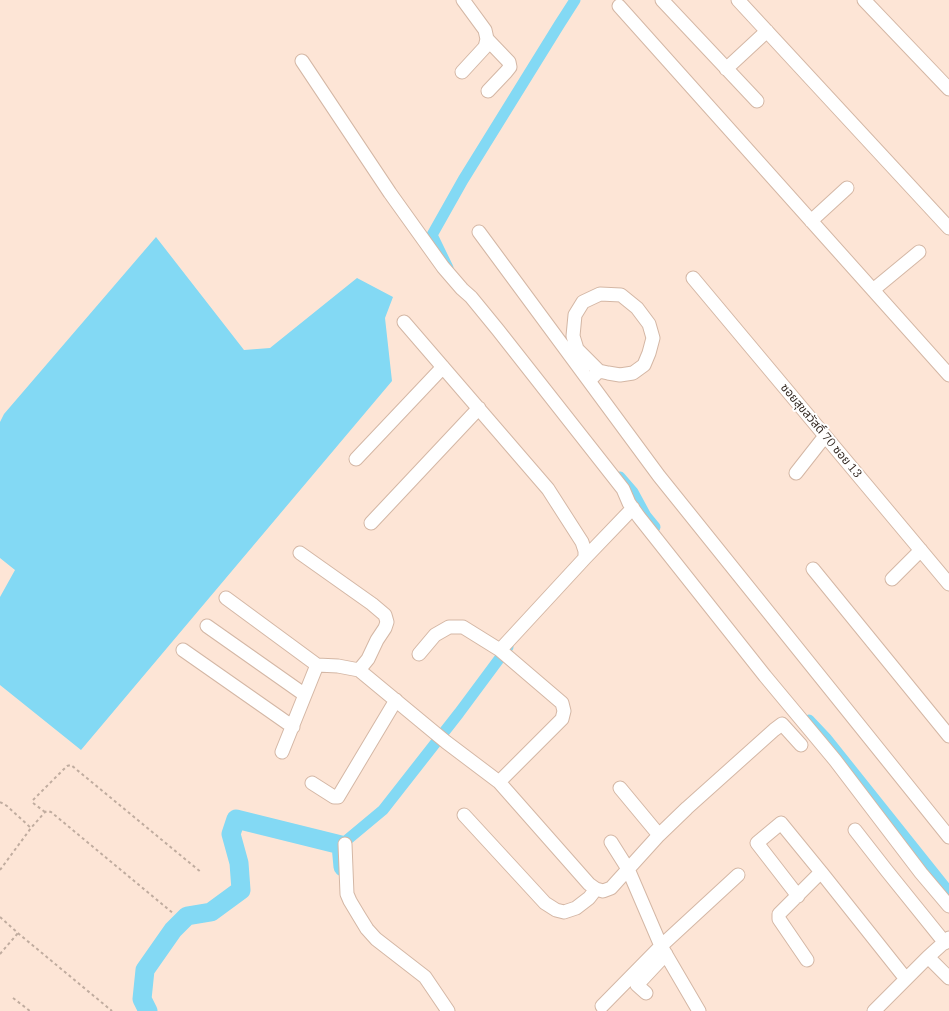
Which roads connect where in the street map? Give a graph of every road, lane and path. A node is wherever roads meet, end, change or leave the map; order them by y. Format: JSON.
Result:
{"nodes":[{"id":1,"x":463,"y":0,"type":"edge"},
{"id":2,"x":662,"y":0,"type":"edge"},
{"id":3,"x":738,"y":0,"type":"edge"},
{"id":4,"x":864,"y":0,"type":"edge"},
{"id":5,"x":619,"y":6,"type":"dead end"},
{"id":6,"x":767,"y":31,"type":"junction"},
{"id":7,"x":487,"y":39,"type":"junction"},
{"id":8,"x":302,"y":61,"type":"dead end"},
{"id":9,"x":726,"y":69,"type":"junction"},
{"id":10,"x":462,"y":72,"type":"dead end"},
{"id":11,"x":949,"y":89,"type":"edge"},
{"id":12,"x":488,"y":91,"type":"dead end"},
{"id":13,"x":757,"y":101,"type":"dead end"},
{"id":14,"x":847,"y":188,"type":"dead end"},
{"id":15,"x":811,"y":221,"type":"junction"},
{"id":16,"x":949,"y":228,"type":"edge"},
{"id":17,"x":479,"y":232,"type":"dead end"},
{"id":18,"x":919,"y":252,"type":"dead end"},
{"id":19,"x":692,"y":278,"type":"dead end"},
{"id":20,"x":873,"y":290,"type":"junction"},
{"id":21,"x":404,"y":322,"type":"dead end"},
{"id":22,"x":443,"y":367,"type":"junction"},
{"id":23,"x":599,"y":371,"type":"junction"},
{"id":24,"x":949,"y":375,"type":"edge"},
{"id":25,"x":589,"y":381,"type":"junction"},
{"id":26,"x":479,"y":408,"type":"junction"},
{"id":27,"x":825,"y":436,"type":"junction"},
{"id":28,"x":356,"y":459,"type":"dead end"},
{"id":29,"x":796,"y":473,"type":"dead end"},
{"id":30,"x":633,"y":508,"type":"junction"},
{"id":31,"x":371,"y":523,"type":"dead end"},
{"id":32,"x":921,"y":550,"type":"junction"},
{"id":33,"x":300,"y":553,"type":"dead end"},
{"id":34,"x":584,"y":558,"type":"junction"},
{"id":35,"x":813,"y":569,"type":"dead end"},
{"id":36,"x":892,"y":579,"type":"dead end"},
{"id":37,"x":949,"y":584,"type":"edge"},
{"id":38,"x":226,"y":598,"type":"dead end"},
{"id":39,"x":207,"y":626,"type":"dead end"},
{"id":40,"x":183,"y":650,"type":"dead end"},
{"id":41,"x":500,"y":650,"type":"junction"},
{"id":42,"x":419,"y":654,"type":"dead end"},
{"id":43,"x":317,"y":665,"type":"junction"},
{"id":44,"x":360,"y":670,"type":"junction"},
{"id":45,"x":305,"y":695,"type":"junction"},
{"id":46,"x":396,"y":700,"type":"junction"},
{"id":47,"x":293,"y":727,"type":"junction"},
{"id":48,"x":949,"y":736,"type":"edge"},
{"id":49,"x":801,"y":746,"type":"dead end"},
{"id":50,"x":282,"y":752,"type":"dead end"},
{"id":51,"x":499,"y":782,"type":"junction"},
{"id":52,"x":312,"y":783,"type":"dead end"},
{"id":53,"x":620,"y":788,"type":"dead end"},
{"id":54,"x":0,"y":802,"type":"edge"},
{"id":55,"x":45,"y":812,"type":"junction"},
{"id":56,"x":464,"y":815,"type":"dead end"},
{"id":57,"x":31,"y":828,"type":"junction"},
{"id":58,"x":855,"y":830,"type":"dead end"},
{"id":59,"x":659,"y":835,"type":"junction"},
{"id":60,"x":949,"y":837,"type":"edge"},
{"id":61,"x":611,"y":842,"type":"dead end"},
{"id":62,"x":345,"y":844,"type":"dead end"},
{"id":63,"x":628,"y":869,"type":"junction"},
{"id":64,"x":0,"y":870,"type":"edge"},
{"id":65,"x":821,"y":872,"type":"junction"},
{"id":66,"x":202,"y":873,"type":"dead end"},
{"id":67,"x":738,"y":875,"type":"dead end"},
{"id":68,"x":596,"y":889,"type":"junction"},
{"id":69,"x":798,"y":896,"type":"junction"},
{"id":70,"x":949,"y":906,"type":"edge"},
{"id":71,"x":174,"y":914,"type":"dead end"},
{"id":72,"x":0,"y":917,"type":"edge"},
{"id":73,"x":18,"y":933,"type":"junction"},
{"id":74,"x":947,"y":940,"type":"edge"},
{"id":75,"x":663,"y":950,"type":"junction"},
{"id":76,"x":0,"y":954,"type":"edge"},
{"id":77,"x":928,"y":957,"type":"junction"},
{"id":78,"x":807,"y":960,"type":"dead end"},
{"id":79,"x":949,"y":978,"type":"edge"},
{"id":80,"x":906,"y":979,"type":"junction"},
{"id":81,"x":646,"y":993,"type":"dead end"},
{"id":82,"x":13,"y":998,"type":"dead end"},
{"id":83,"x":602,"y":1006,"type":"dead end"},
{"id":84,"x":30,"y":1011,"type":"edge"},
{"id":85,"x":112,"y":1011,"type":"edge"},
{"id":86,"x":448,"y":1011,"type":"edge"},
{"id":87,"x":699,"y":1011,"type":"edge"},
{"id":88,"x":874,"y":1011,"type":"edge"}],
"edges":[{"from":1,"to":7,"type":"street"},
{"from":2,"to":9,"type":"street"},
{"from":3,"to":6,"type":"street"},
{"from":4,"to":11,"type":"street"},
{"from":5,"to":15,"type":"street"},
{"from":6,"to":9,"type":"street"},
{"from":6,"to":16,"type":"street"},
{"from":7,"to":10,"type":"street"},
{"from":7,"to":12,"type":"street"},
{"from":8,"to":30,"type":"street"},
{"from":9,"to":13,"type":"street"},
{"from":14,"to":15,"type":"street"},
{"from":15,"to":20,"type":"street"},
{"from":17,"to":25,"type":"street"},
{"from":18,"to":20,"type":"street"},
{"from":19,"to":27,"type":"street","name":"ซอยสุขสวัสดิ์ 70 ซอย 13"},
{"from":20,"to":24,"type":"street"},
{"from":21,"to":22,"type":"street"},
{"from":22,"to":26,"type":"street"},
{"from":22,"to":28,"type":"street"},
{"from":23,"to":23,"type":"street"},
{"from":23,"to":25,"type":"street"},
{"from":25,"to":60,"type":"street"},
{"from":26,"to":31,"type":"street"},
{"from":26,"to":34,"type":"street"},
{"from":27,"to":29,"type":"street"},
{"from":27,"to":32,"type":"street","name":"ซอยสุขสวัสดิ์ 70 ซอย 13"},
{"from":30,"to":34,"type":"street"},
{"from":30,"to":70,"type":"street"},
{"from":32,"to":36,"type":"street"},
{"from":32,"to":37,"type":"street","name":"ซอยสุขสวัสดิ์ 70 ซอย 13"},
{"from":33,"to":44,"type":"street"},
{"from":34,"to":41,"type":"street"},
{"from":35,"to":48,"type":"street"},
{"from":38,"to":43,"type":"street"},
{"from":39,"to":45,"type":"street"},
{"from":40,"to":47,"type":"street"},
{"from":41,"to":42,"type":"street"},
{"from":41,"to":51,"type":"street"},
{"from":43,"to":44,"type":"street"},
{"from":43,"to":45,"type":"street"},
{"from":44,"to":46,"type":"street"},
{"from":45,"to":47,"type":"street"},
{"from":46,"to":51,"type":"street"},
{"from":46,"to":52,"type":"street"},
{"from":47,"to":50,"type":"street"},
{"from":49,"to":59,"type":"street"},
{"from":51,"to":68,"type":"street"},
{"from":53,"to":59,"type":"street"},
{"from":54,"to":57,"type":"path"},
{"from":55,"to":57,"type":"path"},
{"from":55,"to":66,"type":"path"},
{"from":55,"to":71,"type":"path"},
{"from":56,"to":68,"type":"street"},
{"from":57,"to":64,"type":"path"},
{"from":58,"to":74,"type":"street"},
{"from":59,"to":63,"type":"street"},
{"from":61,"to":63,"type":"street"},
{"from":62,"to":86,"type":"street"},
{"from":63,"to":68,"type":"street"},
{"from":63,"to":75,"type":"street"},
{"from":65,"to":69,"type":"street"},
{"from":65,"to":69,"type":"street"},
{"from":65,"to":80,"type":"street"},
{"from":67,"to":75,"type":"street"},
{"from":69,"to":78,"type":"street"},
{"from":72,"to":73,"type":"path"},
{"from":73,"to":76,"type":"path"},
{"from":73,"to":85,"type":"path"},
{"from":74,"to":77,"type":"street"},
{"from":75,"to":81,"type":"street"},
{"from":75,"to":83,"type":"street"},
{"from":75,"to":87,"type":"street"},
{"from":77,"to":79,"type":"street"},
{"from":77,"to":80,"type":"street"},
{"from":80,"to":88,"type":"street"},
{"from":82,"to":84,"type":"path"}]}
